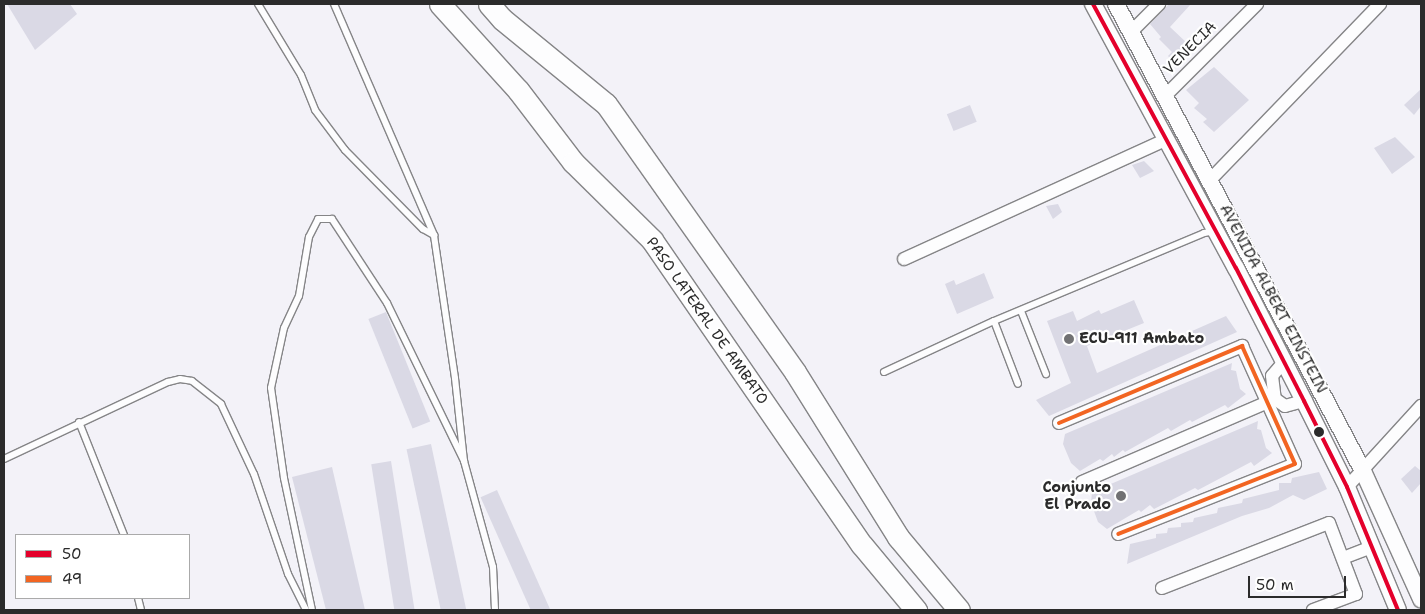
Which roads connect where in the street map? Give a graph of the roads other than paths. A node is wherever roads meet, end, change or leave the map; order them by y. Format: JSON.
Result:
{"nodes":[{"id":1,"x":258,"y":4,"type":"edge"},
{"id":2,"x":334,"y":4,"type":"edge"},
{"id":3,"x":440,"y":4,"type":"edge"},
{"id":4,"x":489,"y":4,"type":"edge"},
{"id":5,"x":1093,"y":4,"type":"edge"},
{"id":6,"x":1116,"y":4,"type":"edge"},
{"id":7,"x":1159,"y":4,"type":"edge"},
{"id":8,"x":1257,"y":4,"type":"edge"},
{"id":9,"x":1380,"y":4,"type":"edge"},
{"id":10,"x":1132,"y":32,"type":"junction"},
{"id":11,"x":1166,"y":94,"type":"junction"},
{"id":12,"x":1165,"y":140,"type":"junction"},
{"id":13,"x":1210,"y":180,"type":"junction"},
{"id":14,"x":1232,"y":222,"type":"junction"},
{"id":15,"x":1216,"y":231,"type":"junction"},
{"id":16,"x":434,"y":235,"type":"junction"},
{"id":17,"x":904,"y":259,"type":"dead end"},
{"id":18,"x":1021,"y":311,"type":"junction"},
{"id":19,"x":994,"y":321,"type":"junction"},
{"id":20,"x":1284,"y":362,"type":"junction"},
{"id":21,"x":884,"y":372,"type":"dead end"},
{"id":22,"x":1046,"y":374,"type":"dead end"},
{"id":23,"x":1018,"y":384,"type":"dead end"},
{"id":24,"x":1272,"y":401,"type":"junction"},
{"id":25,"x":1304,"y":401,"type":"junction"},
{"id":26,"x":1421,"y":406,"type":"edge"},
{"id":27,"x":79,"y":422,"type":"junction"},
{"id":28,"x":1059,"y":423,"type":"dead end"},
{"id":29,"x":4,"y":458,"type":"edge"},
{"id":30,"x":464,"y":461,"type":"junction"},
{"id":31,"x":1363,"y":471,"type":"junction"},
{"id":32,"x":1082,"y":482,"type":"dead end"},
{"id":33,"x":1347,"y":487,"type":"junction"},
{"id":34,"x":124,"y":534,"type":"edge"},
{"id":35,"x":1118,"y":534,"type":"dead end"},
{"id":36,"x":1372,"y":547,"type":"junction"},
{"id":37,"x":1343,"y":558,"type":"junction"},
{"id":38,"x":1162,"y":588,"type":"dead end"},
{"id":39,"x":1421,"y":599,"type":"edge"},
{"id":40,"x":306,"y":610,"type":"edge"},
{"id":41,"x":312,"y":610,"type":"edge"},
{"id":42,"x":495,"y":610,"type":"edge"},
{"id":43,"x":916,"y":610,"type":"edge"},
{"id":44,"x":959,"y":610,"type":"edge"},
{"id":45,"x":1313,"y":610,"type":"edge"},
{"id":46,"x":1398,"y":610,"type":"edge"}],
"edges":[{"from":1,"to":16,"type":"lane"},
{"from":2,"to":16,"type":"lane"},
{"from":3,"to":43,"type":"highway","name":"PASO LATERAL DE AMBATO"},
{"from":4,"to":44,"type":"highway"},
{"from":5,"to":12,"type":"street","name":"AVENIDA ALBERT EINSTEIN"},
{"from":6,"to":10,"type":"street","name":"AVENIDA ALBERT EINSTEIN"},
{"from":7,"to":10,"type":"street"},
{"from":8,"to":11,"type":"street","name":"VENECIA"},
{"from":9,"to":13,"type":"street"},
{"from":10,"to":11,"type":"street","name":"AVENIDA ALBERT EINSTEIN"},
{"from":11,"to":13,"type":"street","name":"AVENIDA ALBERT EINSTEIN"},
{"from":12,"to":15,"type":"street","name":"AVENIDA ALBERT EINSTEIN"},
{"from":12,"to":17,"type":"street"},
{"from":13,"to":14,"type":"street","name":"AVENIDA ALBERT EINSTEIN"},
{"from":14,"to":15,"type":"street"},
{"from":14,"to":31,"type":"street","name":"AVENIDA ALBERT EINSTEIN"},
{"from":15,"to":18,"type":"lane"},
{"from":15,"to":20,"type":"street","name":"AVENIDA ALBERT EINSTEIN"},
{"from":16,"to":30,"type":"lane"},
{"from":18,"to":19,"type":"lane"},
{"from":18,"to":22,"type":"lane"},
{"from":19,"to":21,"type":"lane"},
{"from":19,"to":23,"type":"lane"},
{"from":20,"to":24,"type":"street"},
{"from":20,"to":25,"type":"street","name":"AVENIDA ALBERT EINSTEIN"},
{"from":24,"to":25,"type":"street"},
{"from":24,"to":28,"type":"street"},
{"from":24,"to":32,"type":"street"},
{"from":24,"to":35,"type":"street"},
{"from":25,"to":33,"type":"street","name":"AVENIDA ALBERT EINSTEIN"},
{"from":26,"to":31,"type":"street"},
{"from":27,"to":29,"type":"lane"},
{"from":27,"to":34,"type":"lane"},
{"from":27,"to":40,"type":"lane"},
{"from":30,"to":41,"type":"lane"},
{"from":30,"to":42,"type":"lane"},
{"from":31,"to":33,"type":"street"},
{"from":31,"to":39,"type":"street","name":"AVENIDA ALBERT EINSTEIN"},
{"from":33,"to":36,"type":"street","name":"AVENIDA ALBERT EINSTEIN"},
{"from":36,"to":37,"type":"street"},
{"from":36,"to":46,"type":"street","name":"AVENIDA ALBERT EINSTEIN"},
{"from":37,"to":38,"type":"street"},
{"from":37,"to":45,"type":"street"}]}
